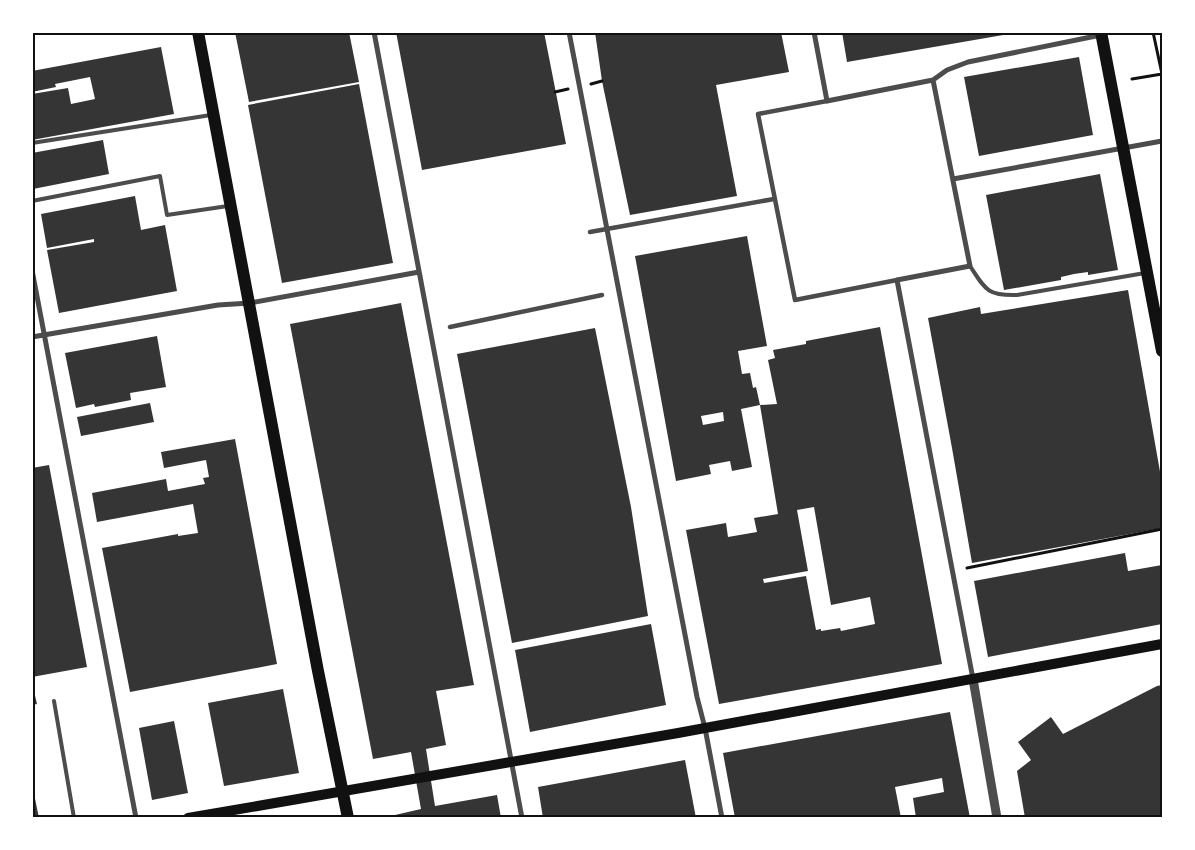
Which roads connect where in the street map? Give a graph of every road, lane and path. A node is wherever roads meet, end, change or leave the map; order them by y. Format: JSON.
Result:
{"nodes":[{"id":1,"x":198,"y":32,"type":"edge"},
{"id":2,"x":374,"y":32,"type":"edge"},
{"id":3,"x":569,"y":32,"type":"edge"},
{"id":4,"x":814,"y":32,"type":"edge"},
{"id":5,"x":1153,"y":32,"type":"edge"},
{"id":6,"x":1102,"y":34,"type":"edge"},
{"id":7,"x":1157,"y":55,"type":"junction"},
{"id":8,"x":1162,"y":57,"type":"edge"},
{"id":9,"x":1162,"y":74,"type":"edge"},
{"id":10,"x":1132,"y":79,"type":"dead end"},
{"id":11,"x":933,"y":80,"type":"junction"},
{"id":12,"x":827,"y":100,"type":"junction"},
{"id":13,"x":214,"y":114,"type":"junction"},
{"id":14,"x":1162,"y":141,"type":"edge"},
{"id":15,"x":32,"y":143,"type":"edge"},
{"id":16,"x":1124,"y":148,"type":"junction"},
{"id":17,"x":953,"y":179,"type":"junction"},
{"id":18,"x":774,"y":199,"type":"junction"},
{"id":19,"x":32,"y":201,"type":"edge"},
{"id":20,"x":231,"y":206,"type":"junction"},
{"id":21,"x":607,"y":228,"type":"junction"},
{"id":22,"x":590,"y":232,"type":"dead end"},
{"id":23,"x":970,"y":266,"type":"junction"},
{"id":24,"x":32,"y":270,"type":"edge"},
{"id":25,"x":419,"y":272,"type":"junction"},
{"id":26,"x":1148,"y":273,"type":"junction"},
{"id":27,"x":897,"y":280,"type":"junction"},
{"id":28,"x":602,"y":295,"type":"dead end"},
{"id":29,"x":250,"y":303,"type":"junction"},
{"id":30,"x":450,"y":327,"type":"dead end"},
{"id":31,"x":45,"y":335,"type":"junction"},
{"id":32,"x":32,"y":337,"type":"edge"},
{"id":33,"x":1162,"y":351,"type":"edge"},
{"id":34,"x":1162,"y":529,"type":"edge"},
{"id":35,"x":967,"y":568,"type":"dead end"},
{"id":36,"x":1162,"y":644,"type":"edge"},
{"id":37,"x":973,"y":679,"type":"junction"},
{"id":38,"x":54,"y":701,"type":"dead end"},
{"id":39,"x":705,"y":728,"type":"junction"},
{"id":40,"x":511,"y":761,"type":"junction"},
{"id":41,"x":343,"y":791,"type":"junction"},
{"id":42,"x":74,"y":818,"type":"edge"},
{"id":43,"x":136,"y":818,"type":"edge"},
{"id":44,"x":188,"y":818,"type":"edge"},
{"id":45,"x":348,"y":818,"type":"edge"},
{"id":46,"x":522,"y":818,"type":"edge"},
{"id":47,"x":722,"y":818,"type":"edge"},
{"id":48,"x":997,"y":818,"type":"edge"}],
"edges":[{"from":1,"to":13,"type":"main road"},
{"from":2,"to":25,"type":"street"},
{"from":3,"to":21,"type":"street"},
{"from":4,"to":12,"type":"street"},
{"from":5,"to":7,"type":"path"},
{"from":6,"to":11,"type":"street"},
{"from":6,"to":16,"type":"main road"},
{"from":7,"to":8,"type":"path"},
{"from":7,"to":9,"type":"path"},
{"from":9,"to":10,"type":"path"},
{"from":11,"to":12,"type":"street"},
{"from":11,"to":17,"type":"street"},
{"from":12,"to":18,"type":"street"},
{"from":13,"to":15,"type":"lane"},
{"from":13,"to":20,"type":"main road"},
{"from":14,"to":16,"type":"street"},
{"from":16,"to":17,"type":"street"},
{"from":16,"to":26,"type":"main road"},
{"from":17,"to":23,"type":"street"},
{"from":18,"to":21,"type":"street"},
{"from":18,"to":27,"type":"street"},
{"from":19,"to":20,"type":"lane"},
{"from":20,"to":29,"type":"main road"},
{"from":21,"to":22,"type":"street"},
{"from":21,"to":39,"type":"street"},
{"from":23,"to":26,"type":"lane"},
{"from":23,"to":27,"type":"street"},
{"from":24,"to":31,"type":"street"},
{"from":25,"to":29,"type":"street"},
{"from":25,"to":40,"type":"street"},
{"from":26,"to":33,"type":"main road"},
{"from":27,"to":37,"type":"street"},
{"from":28,"to":30,"type":"street"},
{"from":29,"to":31,"type":"street"},
{"from":29,"to":41,"type":"main road"},
{"from":31,"to":32,"type":"street"},
{"from":31,"to":43,"type":"street"},
{"from":34,"to":35,"type":"path"},
{"from":36,"to":37,"type":"main road"},
{"from":37,"to":39,"type":"main road"},
{"from":37,"to":48,"type":"street"},
{"from":38,"to":42,"type":"lane"},
{"from":39,"to":40,"type":"main road"},
{"from":39,"to":47,"type":"street"},
{"from":40,"to":41,"type":"main road"},
{"from":40,"to":46,"type":"street"},
{"from":41,"to":44,"type":"main road"},
{"from":41,"to":45,"type":"main road"}]}
